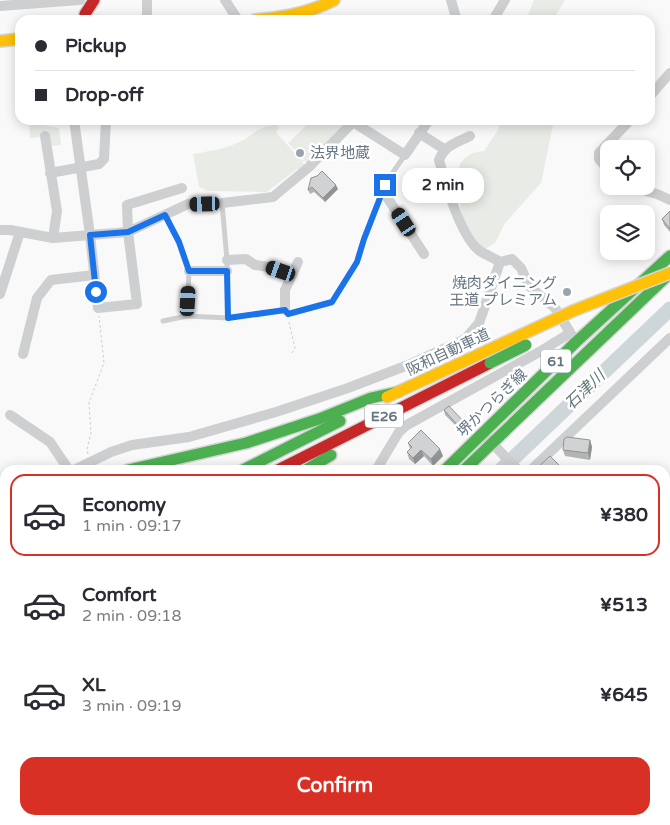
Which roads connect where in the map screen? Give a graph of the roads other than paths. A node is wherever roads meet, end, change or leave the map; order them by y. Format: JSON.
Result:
{"nodes":[{"id":1,"x":80,"y":0,"type":"edge"},
{"id":2,"x":94,"y":0,"type":"edge"},
{"id":3,"x":147,"y":0,"type":"edge"},
{"id":4,"x":225,"y":0,"type":"edge"},
{"id":5,"x":333,"y":0,"type":"edge"},
{"id":6,"x":451,"y":0,"type":"edge"},
{"id":7,"x":505,"y":0,"type":"edge"},
{"id":8,"x":3,"y":4,"type":"edge"},
{"id":9,"x":85,"y":15,"type":"edge"},
{"id":10,"x":147,"y":15,"type":"edge"},
{"id":11,"x":235,"y":15,"type":"edge"},
{"id":12,"x":286,"y":15,"type":"edge"},
{"id":13,"x":456,"y":15,"type":"edge"},
{"id":14,"x":496,"y":15,"type":"edge"},
{"id":15,"x":15,"y":40,"type":"edge"},
{"id":16,"x":0,"y":41,"type":"edge"},
{"id":17,"x":670,"y":73,"type":"edge"},
{"id":18,"x":655,"y":90,"type":"edge"},
{"id":19,"x":75,"y":125,"type":"edge"},
{"id":20,"x":106,"y":125,"type":"edge"},
{"id":21,"x":348,"y":125,"type":"edge"},
{"id":22,"x":358,"y":125,"type":"edge"},
{"id":23,"x":425,"y":125,"type":"edge"},
{"id":24,"x":625,"y":125,"type":"edge"},
{"id":25,"x":419,"y":134,"type":"junction"},
{"id":26,"x":46,"y":136,"type":"dead end"},
{"id":27,"x":470,"y":136,"type":"dead end"},
{"id":28,"x":611,"y":140,"type":"edge"},
{"id":29,"x":444,"y":149,"type":"junction"},
{"id":30,"x":405,"y":155,"type":"junction"},
{"id":31,"x":80,"y":167,"type":"junction"},
{"id":32,"x":50,"y":172,"type":"junction"},
{"id":33,"x":182,"y":188,"type":"dead end"},
{"id":34,"x":383,"y":191,"type":"junction"},
{"id":35,"x":655,"y":193,"type":"edge"},
{"id":36,"x":670,"y":200,"type":"edge"},
{"id":37,"x":222,"y":203,"type":"junction"},
{"id":38,"x":165,"y":215,"type":"junction"},
{"id":39,"x":0,"y":230,"type":"edge"},
{"id":40,"x":20,"y":232,"type":"junction"},
{"id":41,"x":128,"y":232,"type":"junction"},
{"id":42,"x":90,"y":235,"type":"junction"},
{"id":43,"x":54,"y":238,"type":"junction"},
{"id":44,"x":424,"y":254,"type":"dead end"},
{"id":45,"x":670,"y":256,"type":"edge"},
{"id":46,"x":227,"y":260,"type":"junction"},
{"id":47,"x":298,"y":262,"type":"dead end"},
{"id":48,"x":500,"y":262,"type":"junction"},
{"id":49,"x":189,"y":271,"type":"junction"},
{"id":50,"x":227,"y":271,"type":"junction"},
{"id":51,"x":670,"y":273,"type":"edge"},
{"id":52,"x":94,"y":275,"type":"junction"},
{"id":53,"x":292,"y":275,"type":"junction"},
{"id":54,"x":670,"y":286,"type":"edge"},
{"id":55,"x":1,"y":288,"type":"edge"},
{"id":56,"x":286,"y":312,"type":"junction"},
{"id":57,"x":187,"y":316,"type":"junction"},
{"id":58,"x":228,"y":318,"type":"junction"},
{"id":59,"x":162,"y":321,"type":"dead end"},
{"id":60,"x":577,"y":329,"type":"junction"},
{"id":61,"x":670,"y":338,"type":"edge"},
{"id":62,"x":23,"y":354,"type":"dead end"},
{"id":63,"x":490,"y":363,"type":"junction"},
{"id":64,"x":398,"y":392,"type":"junction"},
{"id":65,"x":10,"y":415,"type":"dead end"},
{"id":66,"x":482,"y":432,"type":"junction"},
{"id":67,"x":495,"y":446,"type":"junction"},
{"id":68,"x":66,"y":465,"type":"edge"},
{"id":69,"x":83,"y":465,"type":"edge"},
{"id":70,"x":152,"y":465,"type":"edge"},
{"id":71,"x":253,"y":465,"type":"edge"},
{"id":72,"x":288,"y":465,"type":"edge"},
{"id":73,"x":315,"y":465,"type":"edge"},
{"id":74,"x":379,"y":465,"type":"edge"},
{"id":75,"x":450,"y":465,"type":"edge"},
{"id":76,"x":470,"y":465,"type":"edge"},
{"id":77,"x":513,"y":465,"type":"edge"},
{"id":78,"x":536,"y":465,"type":"edge"}],
"edges":[{"from":1,"to":8,"type":"street"},
{"from":2,"to":9,"type":"main road"},
{"from":3,"to":10,"type":"street"},
{"from":4,"to":11,"type":"street"},
{"from":5,"to":12,"type":"main road"},
{"from":6,"to":13,"type":"street"},
{"from":7,"to":14,"type":"street"},
{"from":15,"to":16,"type":"main road"},
{"from":17,"to":18,"type":"street"},
{"from":19,"to":31,"type":"street"},
{"from":20,"to":31,"type":"street"},
{"from":21,"to":37,"type":"street"},
{"from":22,"to":30,"type":"street"},
{"from":23,"to":25,"type":"street"},
{"from":24,"to":28,"type":"street"},
{"from":25,"to":29,"type":"street"},
{"from":25,"to":30,"type":"street"},
{"from":26,"to":32,"type":"street"},
{"from":27,"to":29,"type":"street"},
{"from":29,"to":48,"type":"street"},
{"from":30,"to":34,"type":"lane"},
{"from":31,"to":32,"type":"street"},
{"from":31,"to":42,"type":"street"},
{"from":32,"to":43,"type":"street"},
{"from":33,"to":41,"type":"street"},
{"from":34,"to":44,"type":"street"},
{"from":34,"to":56,"type":"lane"},
{"from":35,"to":36,"type":"street"},
{"from":37,"to":38,"type":"street"},
{"from":37,"to":46,"type":"lane"},
{"from":38,"to":41,"type":"street"},
{"from":38,"to":49,"type":"lane"},
{"from":39,"to":40,"type":"street"},
{"from":40,"to":43,"type":"street"},
{"from":40,"to":55,"type":"street"},
{"from":41,"to":42,"type":"street"},
{"from":41,"to":52,"type":"street"},
{"from":42,"to":43,"type":"street"},
{"from":42,"to":52,"type":"street"},
{"from":45,"to":60,"type":"main road","name":"堺かつらぎ線","number":"61"},
{"from":46,"to":50,"type":"lane"},
{"from":46,"to":53,"type":"street"},
{"from":47,"to":53,"type":"street"},
{"from":48,"to":60,"type":"street"},
{"from":48,"to":69,"type":"street"},
{"from":49,"to":50,"type":"street"},
{"from":49,"to":57,"type":"lane"},
{"from":50,"to":58,"type":"lane"},
{"from":51,"to":64,"type":"main road","name":"阪和自動車道","number":"E26","bridge":true},
{"from":51,"to":67,"type":"main road","name":"堺かつらぎ線","number":"61"},
{"from":52,"to":62,"type":"street"},
{"from":53,"to":56,"type":"street"},
{"from":54,"to":60,"type":"main road","name":"阪和自動車道","number":"E26"},
{"from":56,"to":58,"type":"lane"},
{"from":57,"to":58,"type":"lane"},
{"from":57,"to":59,"type":"lane"},
{"from":60,"to":63,"type":"main road","name":"阪和自動車道","number":"E26","bridge":true},
{"from":60,"to":66,"type":"main road","name":"堺かつらぎ線","number":"61"},
{"from":60,"to":74,"type":"street"},
{"from":61,"to":78,"type":"street"},
{"from":63,"to":72,"type":"main road","name":"阪和自動車道","number":"E26"},
{"from":63,"to":73,"type":"main road"},
{"from":64,"to":70,"type":"main road"},
{"from":64,"to":71,"type":"main road","name":"阪和自動車道","number":"E26"},
{"from":65,"to":68,"type":"street"},
{"from":66,"to":67,"type":"street"},
{"from":66,"to":75,"type":"main road","name":"堺かつらぎ線","number":"61"},
{"from":67,"to":76,"type":"main road","name":"堺かつらぎ線","number":"61"},
{"from":67,"to":77,"type":"street"}]}
